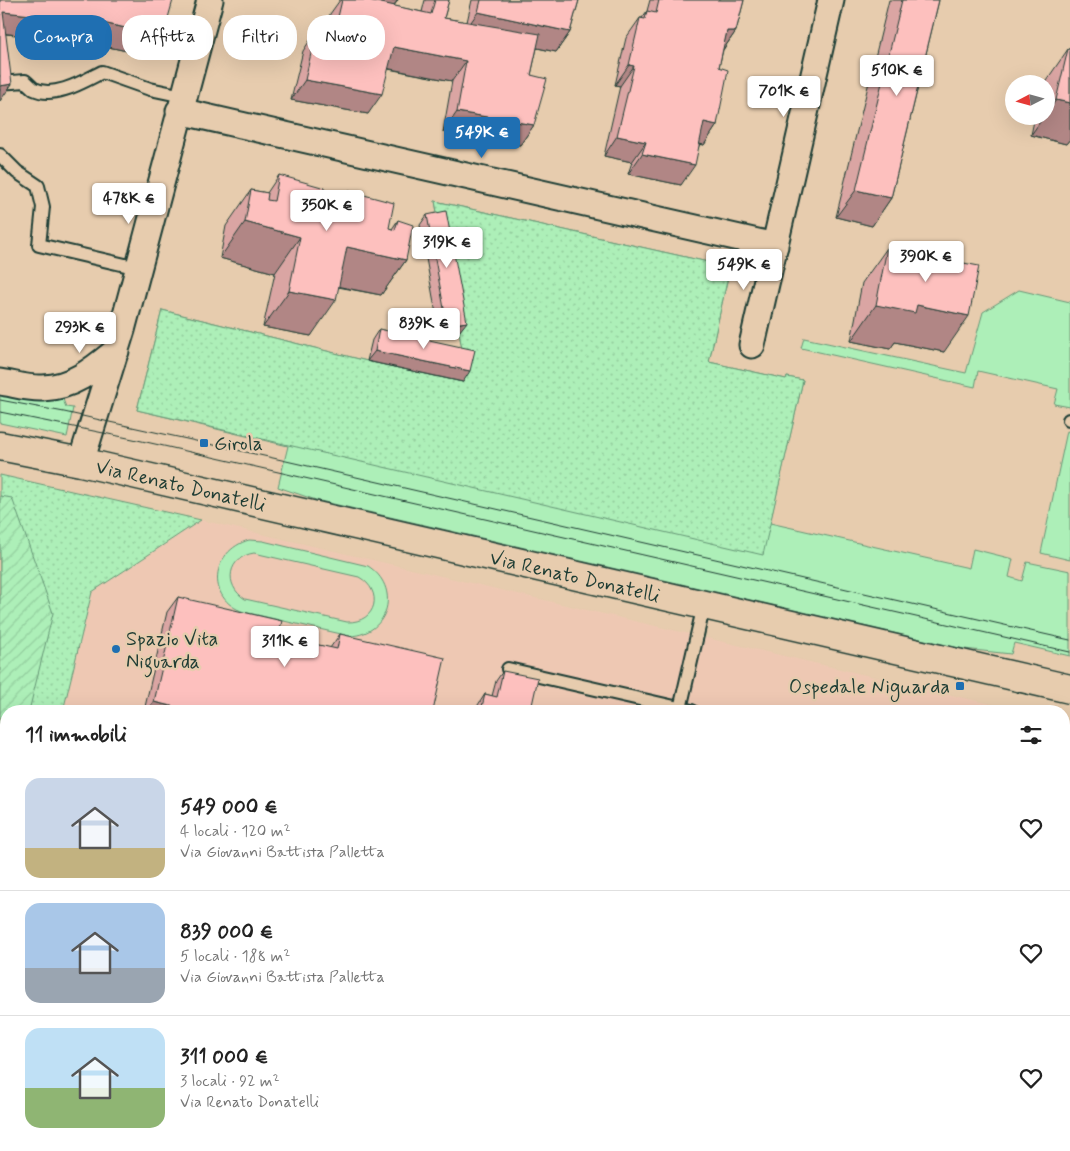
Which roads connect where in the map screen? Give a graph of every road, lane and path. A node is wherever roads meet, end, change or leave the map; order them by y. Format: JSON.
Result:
{"nodes":[{"id":1,"x":210,"y":0,"type":"edge"},
{"id":2,"x":831,"y":0,"type":"edge"},
{"id":3,"x":0,"y":82,"type":"edge"},
{"id":4,"x":181,"y":104,"type":"junction"},
{"id":5,"x":0,"y":155,"type":"edge"},
{"id":6,"x":775,"y":246,"type":"junction"},
{"id":7,"x":138,"y":268,"type":"junction"},
{"id":8,"x":752,"y":345,"type":"dead end"},
{"id":9,"x":116,"y":351,"type":"junction"},
{"id":10,"x":0,"y":382,"type":"edge"},
{"id":11,"x":0,"y":446,"type":"edge"},
{"id":12,"x":81,"y":462,"type":"junction"},
{"id":13,"x":704,"y":605,"type":"junction"},
{"id":14,"x":508,"y":670,"type":"edge"},
{"id":15,"x":1070,"y":689,"type":"edge"},
{"id":16,"x":664,"y":705,"type":"edge"},
{"id":17,"x":687,"y":705,"type":"edge"}],
"edges":[{"from":1,"to":4,"type":"street"},
{"from":2,"to":6,"type":"street"},
{"from":3,"to":4,"type":"lane"},
{"from":4,"to":6,"type":"street"},
{"from":4,"to":7,"type":"street"},
{"from":5,"to":7,"type":"lane"},
{"from":6,"to":8,"type":"street"},
{"from":7,"to":9,"type":"street"},
{"from":9,"to":10,"type":"street"},
{"from":9,"to":12,"type":"street"},
{"from":11,"to":12,"type":"main road","name":"Via Renato Donatelli"},
{"from":12,"to":13,"type":"main road","name":"Via Renato Donatelli"},
{"from":13,"to":15,"type":"main road","name":"Via Renato Donatelli"},
{"from":13,"to":17,"type":"lane"},
{"from":14,"to":16,"type":"lane"}]}
